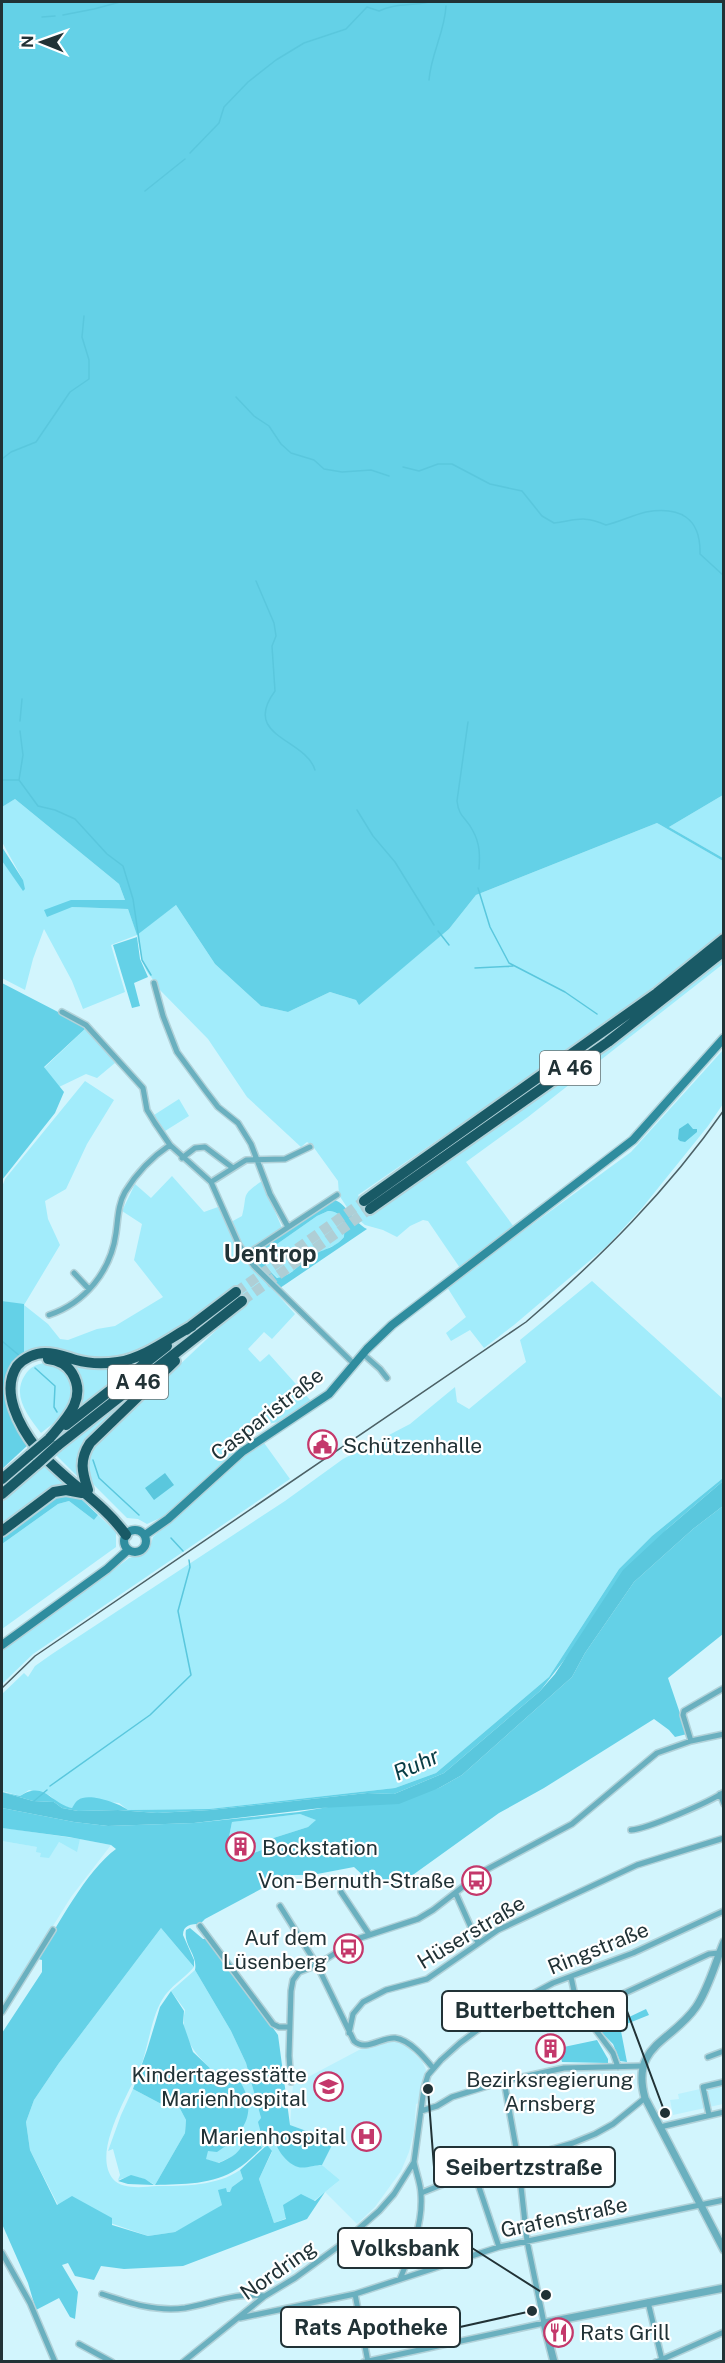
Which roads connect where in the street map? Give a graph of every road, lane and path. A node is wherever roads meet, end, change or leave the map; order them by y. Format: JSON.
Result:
{"nodes":[{"id":1,"x":723,"y":939,"type":"edge"},
{"id":2,"x":723,"y":951,"type":"edge"},
{"id":3,"x":154,"y":983,"type":"dead end"},
{"id":4,"x":62,"y":1012,"type":"dead end"},
{"id":5,"x":723,"y":1038,"type":"edge"},
{"id":6,"x":170,"y":1146,"type":"junction"},
{"id":7,"x":310,"y":1147,"type":"dead end"},
{"id":8,"x":182,"y":1158,"type":"junction"},
{"id":9,"x":257,"y":1158,"type":"junction"},
{"id":10,"x":233,"y":1168,"type":"junction"},
{"id":11,"x":211,"y":1182,"type":"junction"},
{"id":12,"x":337,"y":1195,"type":"dead end"},
{"id":13,"x":288,"y":1227,"type":"junction"},
{"id":14,"x":246,"y":1255,"type":"junction"},
{"id":15,"x":74,"y":1273,"type":"dead end"},
{"id":16,"x":89,"y":1289,"type":"junction"},
{"id":17,"x":49,"y":1315,"type":"dead end"},
{"id":18,"x":218,"y":1318,"type":"junction"},
{"id":19,"x":192,"y":1326,"type":"junction"},
{"id":20,"x":363,"y":1354,"type":"junction"},
{"id":21,"x":354,"y":1364,"type":"junction"},
{"id":22,"x":387,"y":1378,"type":"dead end"},
{"id":23,"x":53,"y":1443,"type":"junction"},
{"id":24,"x":33,"y":1460,"type":"junction"},
{"id":25,"x":2,"y":1479,"type":"edge"},
{"id":26,"x":87,"y":1492,"type":"junction"},
{"id":27,"x":2,"y":1494,"type":"edge"},
{"id":28,"x":2,"y":1532,"type":"edge"},
{"id":29,"x":129,"y":1533,"type":"junction"},
{"id":30,"x":145,"y":1535,"type":"junction"},
{"id":31,"x":128,"y":1550,"type":"junction"},
{"id":32,"x":2,"y":1645,"type":"edge"},
{"id":33,"x":723,"y":1688,"type":"edge"},
{"id":34,"x":723,"y":1734,"type":"edge"},
{"id":35,"x":691,"y":1741,"type":"junction"},
{"id":36,"x":722,"y":1793,"type":"edge"},
{"id":37,"x":723,"y":1804,"type":"edge"},
{"id":38,"x":631,"y":1830,"type":"dead end"},
{"id":39,"x":723,"y":1838,"type":"edge"},
{"id":40,"x":341,"y":1892,"type":"dead end"},
{"id":41,"x":456,"y":1894,"type":"junction"},
{"id":42,"x":280,"y":1906,"type":"dead end"},
{"id":43,"x":723,"y":1911,"type":"edge"},
{"id":44,"x":200,"y":1926,"type":"dead end"},
{"id":45,"x":53,"y":1930,"type":"dead end"},
{"id":46,"x":369,"y":1934,"type":"junction"},
{"id":47,"x":723,"y":1942,"type":"edge"},
{"id":48,"x":478,"y":1943,"type":"junction"},
{"id":49,"x":719,"y":1953,"type":"junction"},
{"id":50,"x":317,"y":1965,"type":"junction"},
{"id":51,"x":571,"y":1977,"type":"junction"},
{"id":52,"x":612,"y":1999,"type":"dead end"},
{"id":53,"x":2,"y":2012,"type":"edge"},
{"id":54,"x":289,"y":2027,"type":"junction"},
{"id":55,"x":349,"y":2033,"type":"junction"},
{"id":56,"x":723,"y":2051,"type":"edge"},
{"id":57,"x":708,"y":2057,"type":"dead end"},
{"id":58,"x":643,"y":2066,"type":"junction"},
{"id":59,"x":618,"y":2067,"type":"junction"},
{"id":60,"x":433,"y":2068,"type":"junction"},
{"id":61,"x":504,"y":2081,"type":"junction"},
{"id":62,"x":291,"y":2082,"type":"dead end"},
{"id":63,"x":723,"y":2082,"type":"edge"},
{"id":64,"x":645,"y":2098,"type":"junction"},
{"id":65,"x":421,"y":2111,"type":"junction"},
{"id":66,"x":723,"y":2112,"type":"edge"},
{"id":67,"x":709,"y":2115,"type":"junction"},
{"id":68,"x":660,"y":2127,"type":"junction"},
{"id":69,"x":518,"y":2159,"type":"junction"},
{"id":70,"x":414,"y":2162,"type":"junction"},
{"id":71,"x":474,"y":2172,"type":"junction"},
{"id":72,"x":422,"y":2193,"type":"junction"},
{"id":73,"x":723,"y":2200,"type":"edge"},
{"id":74,"x":700,"y":2205,"type":"junction"},
{"id":75,"x":527,"y":2241,"type":"junction"},
{"id":76,"x":499,"y":2247,"type":"junction"},
{"id":77,"x":723,"y":2250,"type":"edge"},
{"id":78,"x":2,"y":2253,"type":"edge"},
{"id":79,"x":400,"y":2279,"type":"junction"},
{"id":80,"x":723,"y":2288,"type":"edge"},
{"id":81,"x":102,"y":2294,"type":"dead end"},
{"id":82,"x":355,"y":2294,"type":"junction"},
{"id":83,"x":264,"y":2296,"type":"junction"},
{"id":84,"x":648,"y":2302,"type":"junction"},
{"id":85,"x":239,"y":2318,"type":"junction"},
{"id":86,"x":544,"y":2323,"type":"junction"},
{"id":87,"x":723,"y":2332,"type":"edge"},
{"id":88,"x":79,"y":2344,"type":"dead end"},
{"id":89,"x":55,"y":2361,"type":"edge"},
{"id":90,"x":112,"y":2361,"type":"edge"},
{"id":91,"x":183,"y":2361,"type":"edge"},
{"id":92,"x":366,"y":2361,"type":"edge"},
{"id":93,"x":554,"y":2361,"type":"edge"},
{"id":94,"x":660,"y":2361,"type":"edge"}],
"edges":[{"from":1,"to":2,"type":"highway","number":"A 46"},
{"from":3,"to":9,"type":"street"},
{"from":4,"to":6,"type":"street"},
{"from":5,"to":20,"type":"main road","name":"Casparistraße"},
{"from":6,"to":8,"type":"street"},
{"from":6,"to":16,"type":"street"},
{"from":7,"to":9,"type":"street"},
{"from":8,"to":10,"type":"street"},
{"from":8,"to":11,"type":"street"},
{"from":9,"to":10,"type":"street"},
{"from":9,"to":13,"type":"street"},
{"from":10,"to":11,"type":"street"},
{"from":11,"to":14,"type":"street"},
{"from":12,"to":13,"type":"street"},
{"from":13,"to":14,"type":"street"},
{"from":14,"to":21,"type":"street"},
{"from":15,"to":16,"type":"street"},
{"from":16,"to":17,"type":"street"},
{"from":18,"to":19,"type":"highway","number":"A 46"},
{"from":18,"to":23,"type":"highway","number":"A 46"},
{"from":18,"to":26,"type":"highway"},
{"from":19,"to":23,"type":"highway","number":"A 46"},
{"from":19,"to":26,"type":"highway"},
{"from":20,"to":21,"type":"main road","name":"Casparistraße"},
{"from":20,"to":22,"type":"street"},
{"from":21,"to":30,"type":"main road","name":"Casparistraße"},
{"from":23,"to":24,"type":"highway","number":"A 46","bridge":true},
{"from":23,"to":26,"type":"highway"},
{"from":24,"to":25,"type":"highway","number":"A 46"},
{"from":24,"to":27,"type":"highway","number":"A 46"},
{"from":26,"to":28,"type":"highway"},
{"from":26,"to":29,"type":"highway"},
{"from":29,"to":30,"type":"main road"},
{"from":29,"to":31,"type":"main road"},
{"from":30,"to":31,"type":"main road"},
{"from":31,"to":32,"type":"main road"},
{"from":33,"to":35,"type":"street"},
{"from":34,"to":35,"type":"street"},
{"from":35,"to":41,"type":"street"},
{"from":36,"to":37,"type":"street"},
{"from":36,"to":38,"type":"street"},
{"from":39,"to":48,"type":"street","name":"Hüserstraße"},
{"from":40,"to":46,"type":"street"},
{"from":41,"to":46,"type":"street"},
{"from":41,"to":48,"type":"street"},
{"from":42,"to":50,"type":"street"},
{"from":43,"to":51,"type":"street","name":"Ringstraße"},
{"from":44,"to":54,"type":"street"},
{"from":45,"to":53,"type":"street"},
{"from":46,"to":50,"type":"street"},
{"from":47,"to":49,"type":"street"},
{"from":48,"to":55,"type":"street","name":"Hüserstraße"},
{"from":49,"to":52,"type":"street"},
{"from":49,"to":58,"type":"street"},
{"from":50,"to":54,"type":"street"},
{"from":50,"to":55,"type":"street"},
{"from":51,"to":59,"type":"street"},
{"from":51,"to":60,"type":"street","name":"Ringstraße"},
{"from":54,"to":62,"type":"street"},
{"from":55,"to":60,"type":"street"},
{"from":56,"to":57,"type":"street"},
{"from":58,"to":59,"type":"street"},
{"from":58,"to":64,"type":"street"},
{"from":59,"to":61,"type":"street"},
{"from":60,"to":65,"type":"street","name":"Nordring"},
{"from":61,"to":65,"type":"street"},
{"from":61,"to":69,"type":"street"},
{"from":63,"to":67,"type":"street"},
{"from":64,"to":68,"type":"street"},
{"from":64,"to":69,"type":"street"},
{"from":65,"to":70,"type":"street","name":"Nordring"},
{"from":66,"to":67,"type":"street"},
{"from":67,"to":68,"type":"street"},
{"from":68,"to":74,"type":"street"},
{"from":69,"to":71,"type":"street"},
{"from":69,"to":75,"type":"street"},
{"from":70,"to":72,"type":"street"},
{"from":70,"to":83,"type":"street","name":"Nordring"},
{"from":71,"to":72,"type":"street"},
{"from":71,"to":76,"type":"street"},
{"from":72,"to":79,"type":"street"},
{"from":73,"to":74,"type":"street","name":"Grafenstraße"},
{"from":74,"to":75,"type":"street","name":"Grafenstraße"},
{"from":74,"to":77,"type":"street"},
{"from":75,"to":76,"type":"street","name":"Grafenstraße"},
{"from":75,"to":86,"type":"street"},
{"from":76,"to":79,"type":"street","name":"Grafenstraße"},
{"from":78,"to":89,"type":"street"},
{"from":79,"to":82,"type":"street","name":"Grafenstraße"},
{"from":80,"to":84,"type":"street"},
{"from":81,"to":83,"type":"street"},
{"from":82,"to":85,"type":"street","name":"Grafenstraße"},
{"from":82,"to":92,"type":"street"},
{"from":83,"to":85,"type":"street","name":"Nordring"},
{"from":84,"to":86,"type":"street"},
{"from":84,"to":94,"type":"street"},
{"from":85,"to":91,"type":"street","name":"Nordring"},
{"from":86,"to":92,"type":"street"},
{"from":86,"to":93,"type":"street"},
{"from":87,"to":94,"type":"street"},
{"from":88,"to":90,"type":"street"}]}
